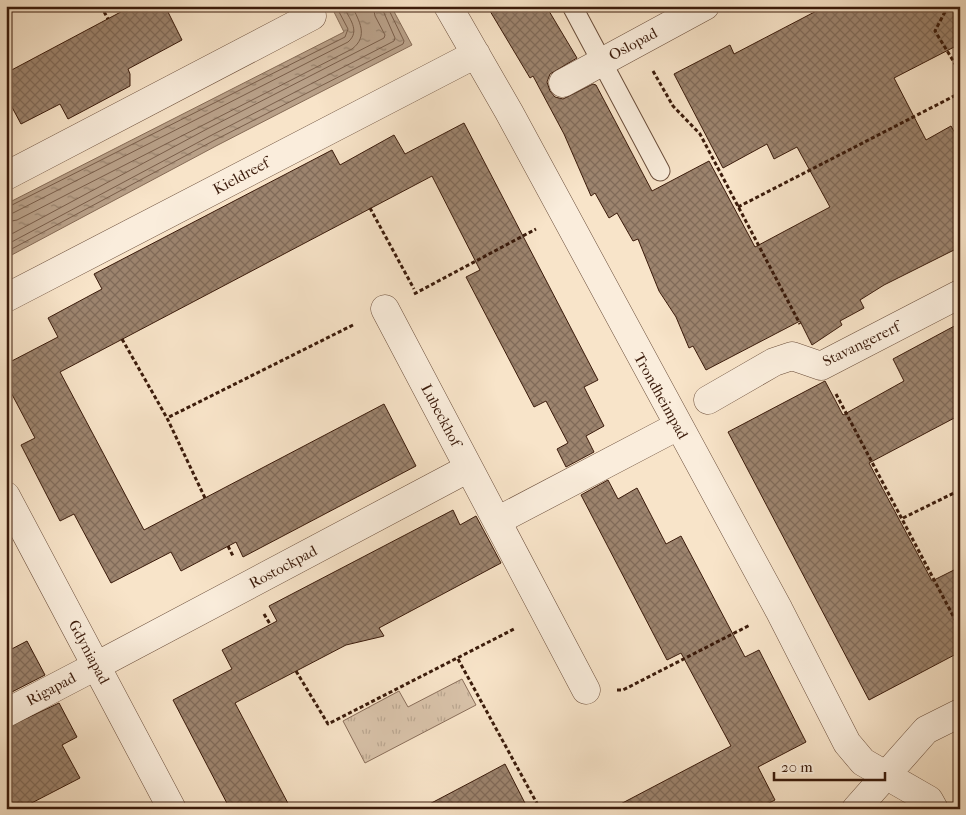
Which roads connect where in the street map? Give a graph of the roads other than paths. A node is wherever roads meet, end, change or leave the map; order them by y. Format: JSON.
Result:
{"nodes":[{"id":1,"x":307,"y":6,"type":"edge"},
{"id":2,"x":448,"y":6,"type":"edge"},
{"id":3,"x":572,"y":6,"type":"edge"},
{"id":4,"x":705,"y":6,"type":"edge"},
{"id":5,"x":476,"y":54,"type":"junction"},
{"id":6,"x":602,"y":61,"type":"junction"},
{"id":7,"x":563,"y":83,"type":"dead end"},
{"id":8,"x":660,"y":171,"type":"dead end"},
{"id":9,"x":6,"y":176,"type":"edge"},
{"id":10,"x":960,"y":294,"type":"edge"},
{"id":11,"x":6,"y":298,"type":"edge"},
{"id":12,"x":385,"y":309,"type":"road end"},
{"id":13,"x":708,"y":400,"type":"dead end"},
{"id":14,"x":678,"y":426,"type":"junction"},
{"id":15,"x":469,"y":468,"type":"junction"},
{"id":16,"x":6,"y":496,"type":"edge"},
{"id":17,"x":497,"y":521,"type":"junction"},
{"id":18,"x":96,"y":666,"type":"junction"},
{"id":19,"x":586,"y":690,"type":"road end"},
{"id":20,"x":6,"y":713,"type":"edge"},
{"id":21,"x":960,"y":714,"type":"edge"},
{"id":22,"x":885,"y":776,"type":"junction"},
{"id":23,"x":172,"y":809,"type":"edge"},
{"id":24,"x":856,"y":809,"type":"edge"},
{"id":25,"x":934,"y":809,"type":"edge"}],
"edges":[{"from":1,"to":9,"type":"street"},
{"from":2,"to":5,"type":"street","name":"Trondheimpad"},
{"from":3,"to":6,"type":"lane"},
{"from":4,"to":6,"type":"street","name":"Oslopad"},
{"from":5,"to":11,"type":"street","name":"Kieldreef"},
{"from":5,"to":14,"type":"street","name":"Trondheimpad"},
{"from":6,"to":7,"type":"street","name":"Oslopad"},
{"from":6,"to":8,"type":"lane"},
{"from":10,"to":13,"type":"street","name":"Stavangererf"},
{"from":12,"to":15,"type":"street","name":"Lubeckhof"},
{"from":14,"to":17,"type":"street"},
{"from":14,"to":22,"type":"street","name":"Trondheimpad"},
{"from":15,"to":17,"type":"street","name":"Lubeckhof"},
{"from":15,"to":18,"type":"street","name":"Rostockpad"},
{"from":16,"to":18,"type":"street","name":"Gdyniapad"},
{"from":17,"to":19,"type":"street","name":"Lubeckhof"},
{"from":18,"to":20,"type":"street","name":"Rigapad"},
{"from":18,"to":23,"type":"street","name":"Gdyniapad"},
{"from":21,"to":22,"type":"street"},
{"from":22,"to":24,"type":"street"},
{"from":22,"to":25,"type":"street","name":"Trondheimpad"}]}
